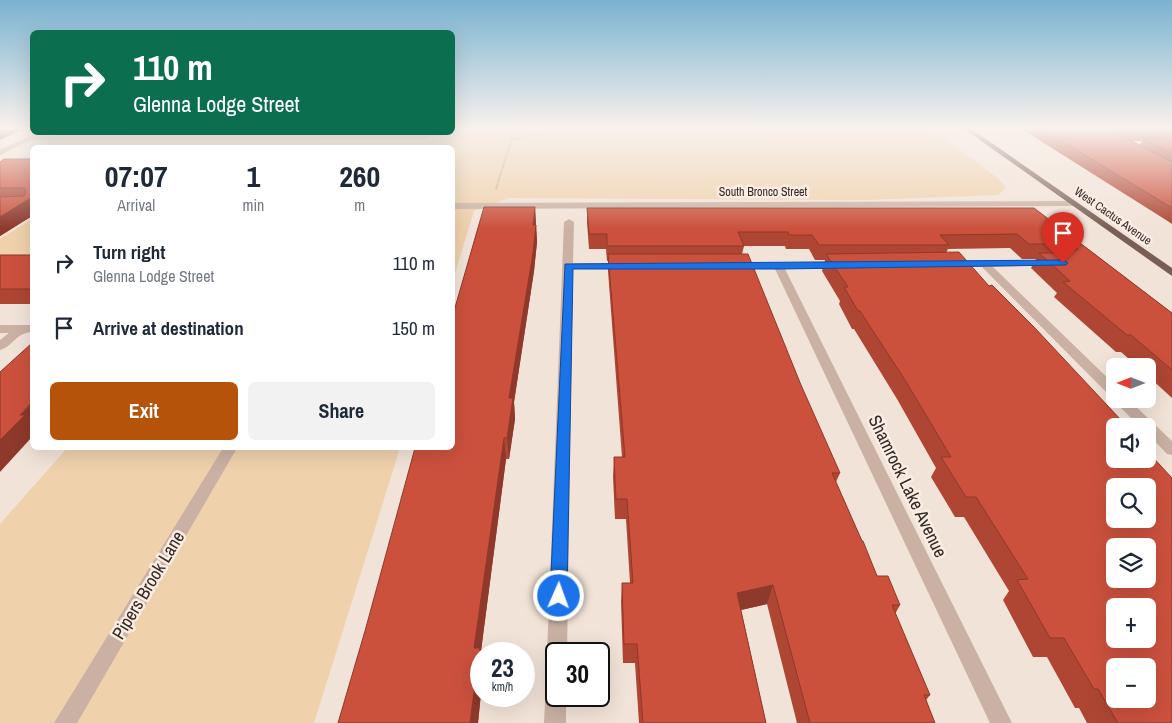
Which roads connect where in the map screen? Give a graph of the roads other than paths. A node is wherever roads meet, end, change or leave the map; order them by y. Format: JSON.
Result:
{"nodes":[{"id":1,"x":1014,"y":162,"type":"edge"},
{"id":2,"x":1074,"y":204,"type":"junction"},
{"id":3,"x":455,"y":206,"type":"edge"},
{"id":4,"x":569,"y":222,"type":"dead end"},
{"id":5,"x":1063,"y":263,"type":"edge"},
{"id":6,"x":941,"y":264,"type":"edge"},
{"id":7,"x":985,"y":264,"type":"junction"},
{"id":8,"x":855,"y":265,"type":"edge"},
{"id":9,"x":568,"y":266,"type":"junction"},
{"id":10,"x":635,"y":266,"type":"edge"},
{"id":11,"x":722,"y":266,"type":"edge"},
{"id":12,"x":779,"y":266,"type":"junction"},
{"id":13,"x":1172,"y":273,"type":"edge"},
{"id":14,"x":0,"y":329,"type":"edge"},
{"id":15,"x":27,"y":329,"type":"edge"},
{"id":16,"x":0,"y":346,"type":"edge"},
{"id":17,"x":1106,"y":384,"type":"edge"},
{"id":18,"x":1129,"y":408,"type":"edge"},
{"id":19,"x":229,"y":450,"type":"edge"},
{"id":20,"x":1172,"y":450,"type":"edge"},
{"id":21,"x":557,"y":642,"type":"edge"},
{"id":22,"x":555,"y":707,"type":"edge"},
{"id":23,"x":65,"y":723,"type":"edge"},
{"id":24,"x":555,"y":723,"type":"edge"},
{"id":25,"x":1001,"y":723,"type":"edge"}],
"edges":[{"from":1,"to":2,"type":"main road","name":"West Cactus Avenue"},
{"from":2,"to":3,"type":"street","name":"South Bronco Street"},
{"from":2,"to":13,"type":"main road","name":"West Cactus Avenue"},
{"from":4,"to":9,"type":"street"},
{"from":5,"to":7,"type":"street"},
{"from":6,"to":7,"type":"street"},
{"from":7,"to":17,"type":"street"},
{"from":8,"to":12,"type":"street"},
{"from":9,"to":10,"type":"street"},
{"from":9,"to":21,"type":"street"},
{"from":11,"to":12,"type":"street"},
{"from":12,"to":25,"type":"street","name":"Shamrock Lake Avenue"},
{"from":14,"to":15,"type":"street"},
{"from":15,"to":16,"type":"street"},
{"from":18,"to":20,"type":"street"},
{"from":19,"to":23,"type":"street","name":"Pipers Brook Lane"},
{"from":22,"to":24,"type":"street"}]}
